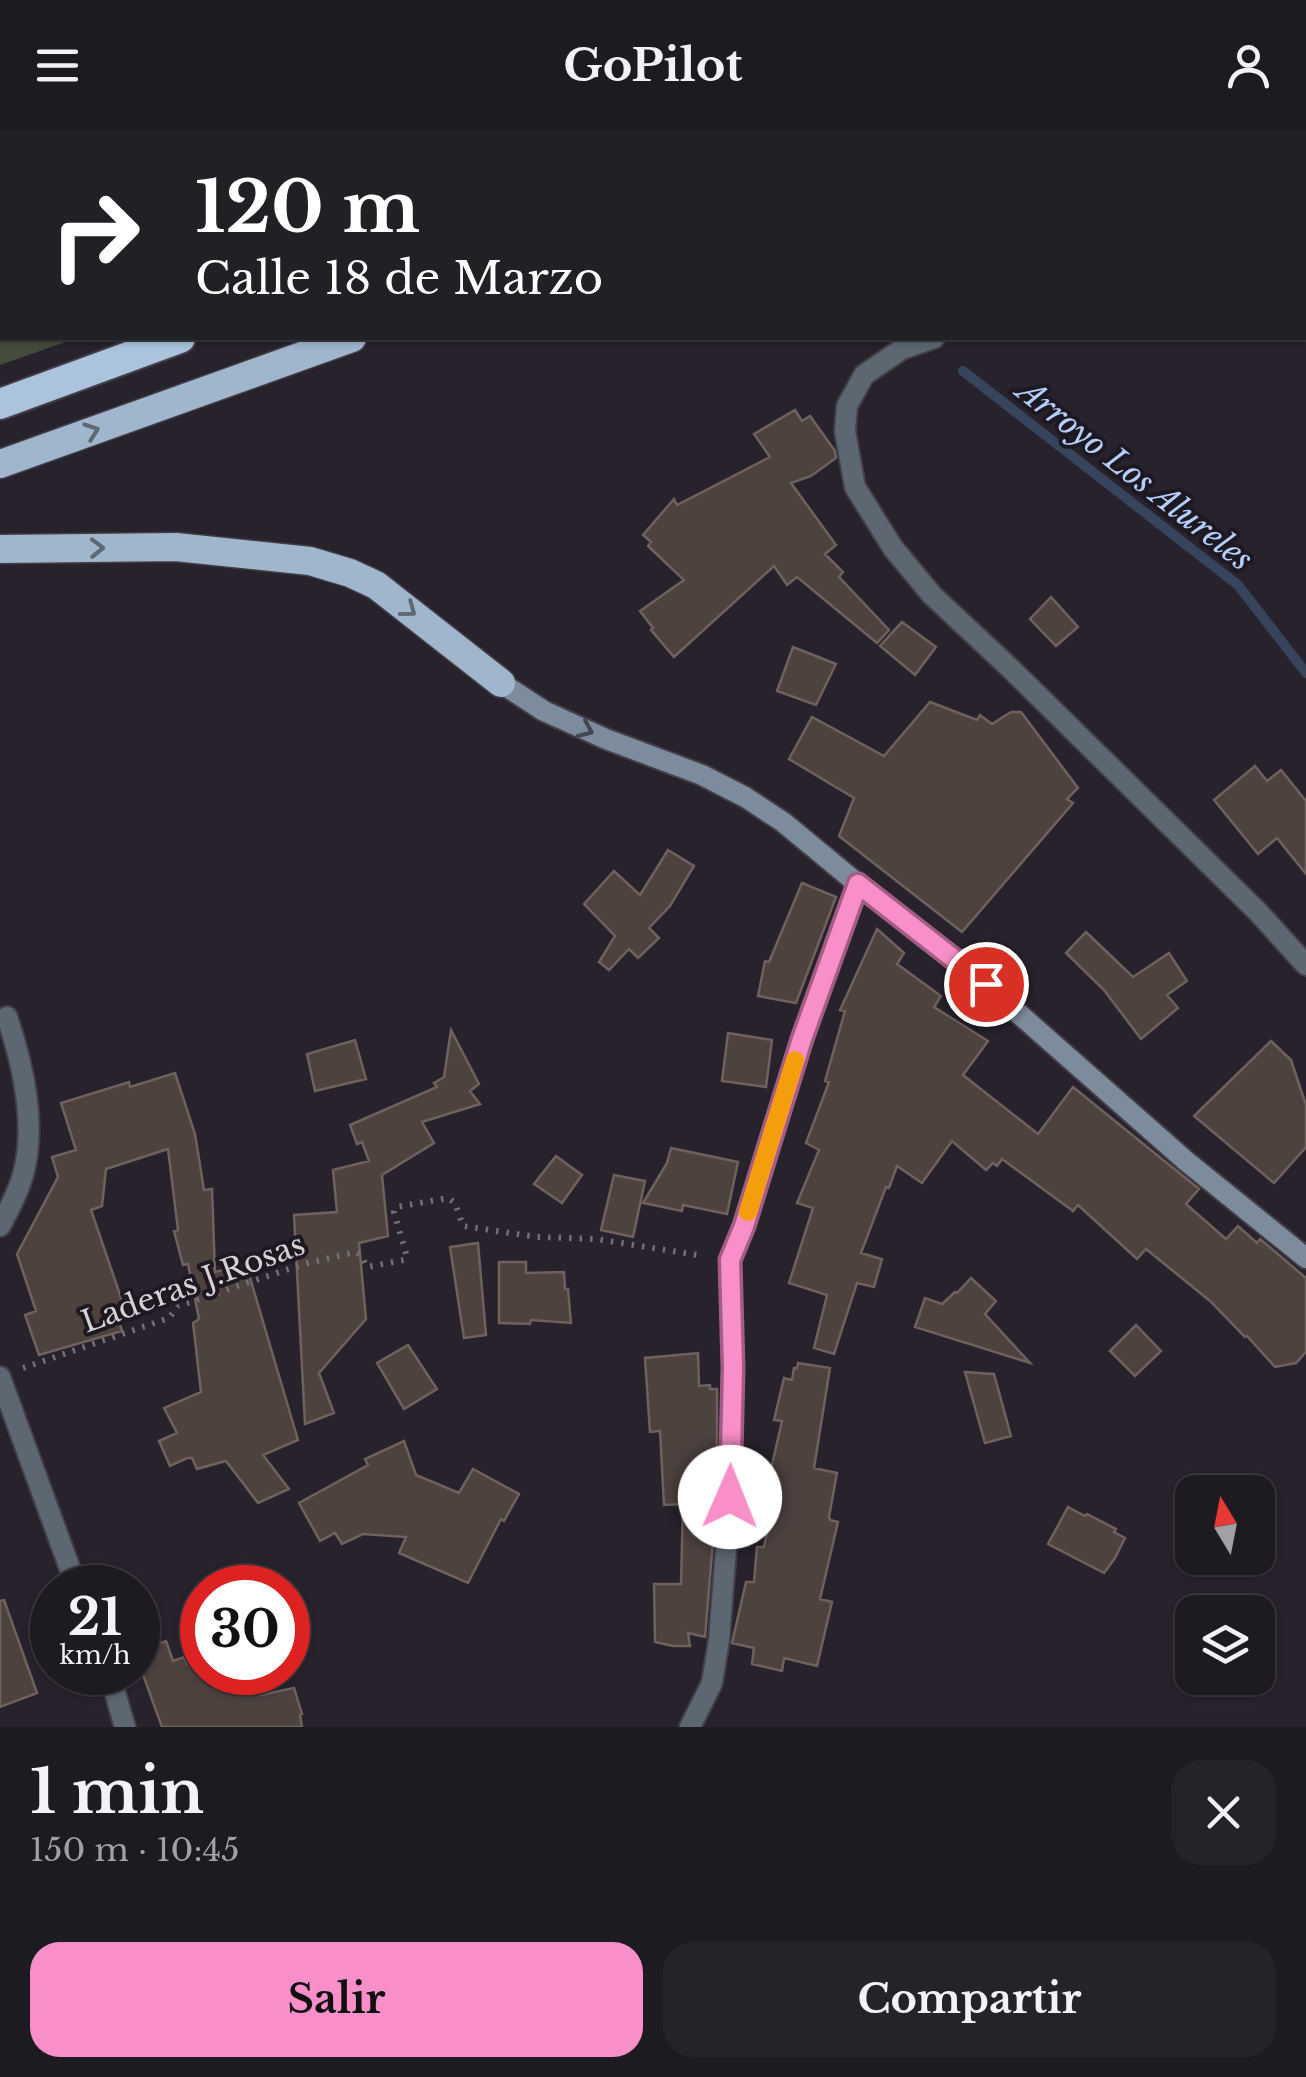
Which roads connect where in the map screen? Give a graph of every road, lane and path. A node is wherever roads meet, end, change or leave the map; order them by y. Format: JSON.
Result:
{"nodes":[{"id":1,"x":175,"y":340,"type":"edge"},
{"id":2,"x":346,"y":340,"type":"edge"},
{"id":3,"x":929,"y":340,"type":"edge"},
{"id":4,"x":0,"y":404,"type":"edge"},
{"id":5,"x":0,"y":464,"type":"edge"},
{"id":6,"x":0,"y":549,"type":"edge"},
{"id":7,"x":501,"y":683,"type":"joint"},
{"id":8,"x":858,"y":884,"type":"junction"},
{"id":9,"x":1306,"y":965,"type":"edge"},
{"id":10,"x":7,"y":1017,"type":"dead end"},
{"id":11,"x":0,"y":1226,"type":"edge"},
{"id":12,"x":1306,"y":1258,"type":"edge"},
{"id":13,"x":730,"y":1260,"type":"junction"},
{"id":14,"x":9,"y":1373,"type":"edge"},
{"id":15,"x":70,"y":1565,"type":"edge"},
{"id":16,"x":116,"y":1695,"type":"edge"},
{"id":17,"x":125,"y":1727,"type":"edge"},
{"id":18,"x":690,"y":1727,"type":"edge"}],
"edges":[{"from":1,"to":4,"type":"highway"},
{"from":5,"to":2,"type":"highway","one_way":true},
{"from":3,"to":9,"type":"street"},
{"from":6,"to":7,"type":"highway","one_way":true},
{"from":7,"to":8,"type":"main road","one_way":true},
{"from":8,"to":12,"type":"main road"},
{"from":8,"to":13,"type":"street"},
{"from":10,"to":11,"type":"street"},
{"from":13,"to":14,"type":"path","name":"Laderas J.Rosas"},
{"from":13,"to":18,"type":"street"},
{"from":14,"to":15,"type":"street"},
{"from":16,"to":17,"type":"street"}]}
